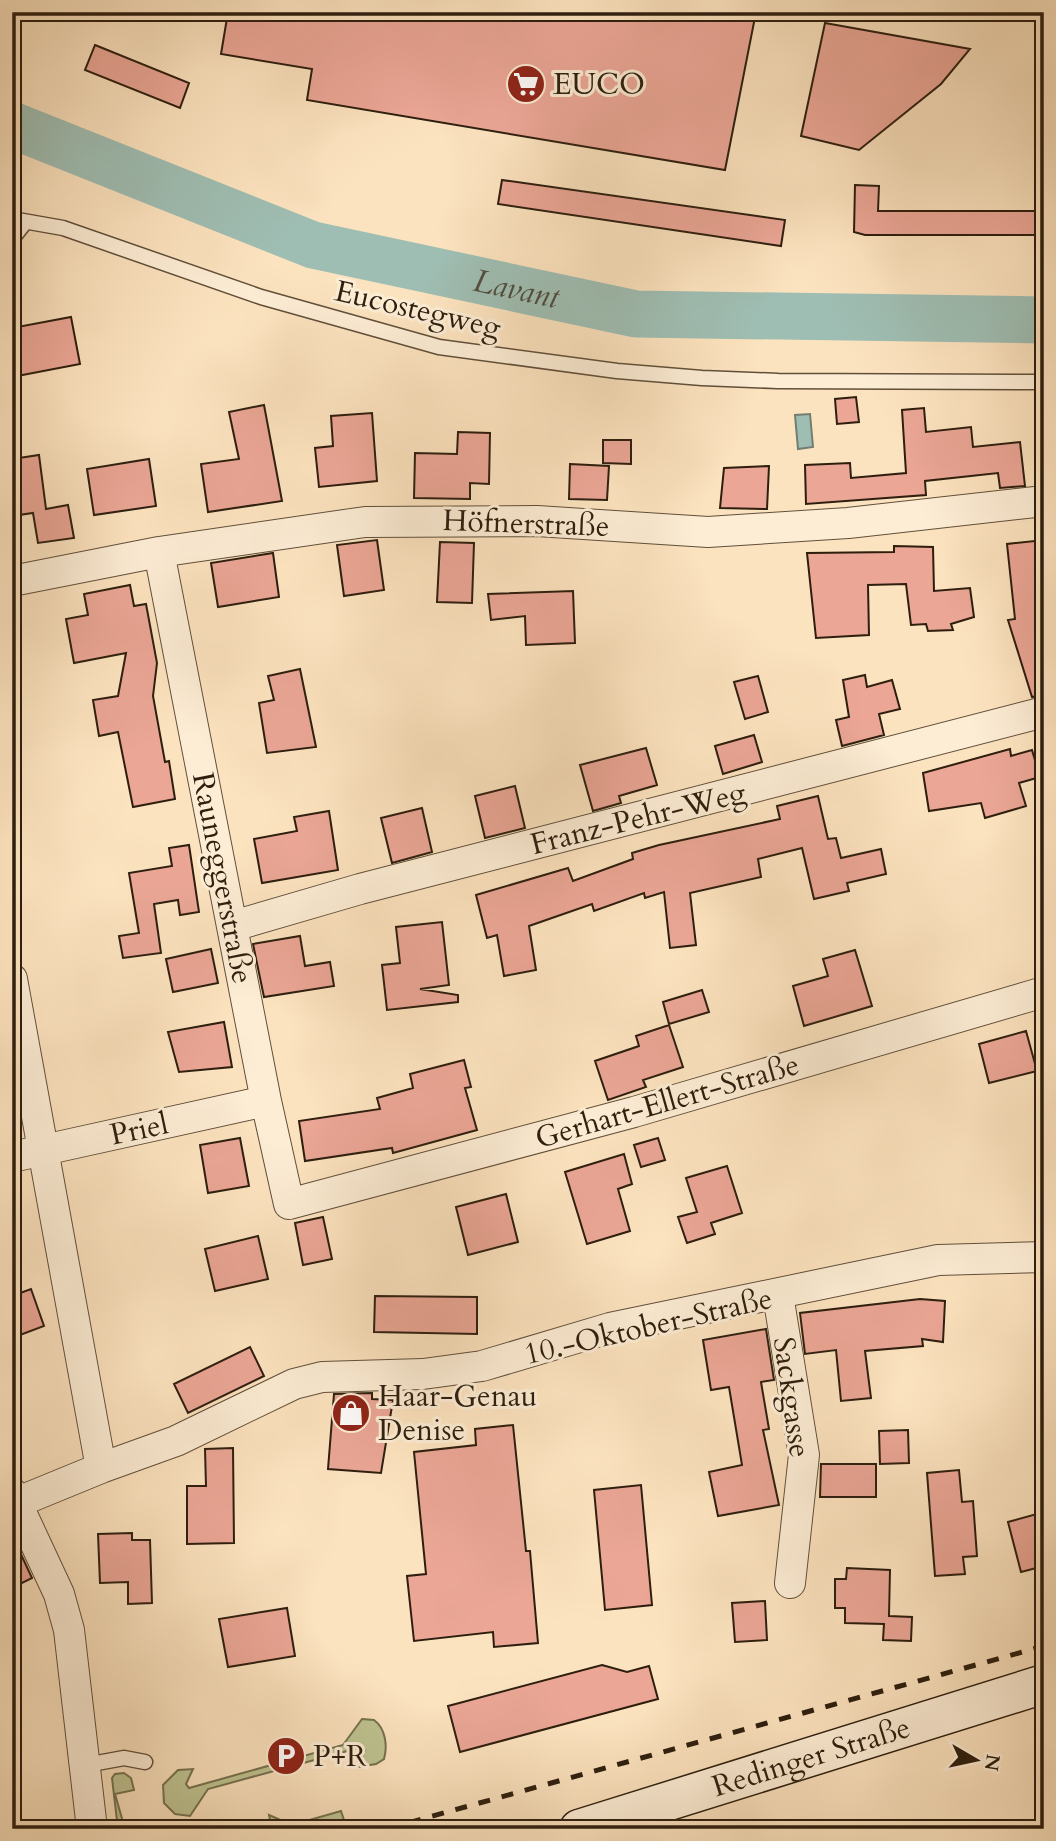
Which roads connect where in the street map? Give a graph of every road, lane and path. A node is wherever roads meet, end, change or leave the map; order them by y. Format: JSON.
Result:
{"nodes":[{"id":1,"x":18,"y":221,"type":"edge"},
{"id":2,"x":12,"y":239,"type":"edge"},
{"id":3,"x":1044,"y":382,"type":"edge"},
{"id":4,"x":1044,"y":500,"type":"edge"},
{"id":5,"x":159,"y":552,"type":"junction"},
{"id":6,"x":12,"y":581,"type":"edge"},
{"id":7,"x":1044,"y":712,"type":"edge"},
{"id":8,"x":233,"y":926,"type":"junction"},
{"id":9,"x":12,"y":979,"type":"edge"},
{"id":10,"x":1044,"y":992,"type":"edge"},
{"id":11,"x":265,"y":1101,"type":"junction"},
{"id":12,"x":44,"y":1150,"type":"junction"},
{"id":13,"x":12,"y":1157,"type":"edge"},
{"id":14,"x":289,"y":1204,"type":"joint"},
{"id":15,"x":1044,"y":1257,"type":"edge"},
{"id":16,"x":778,"y":1295,"type":"junction"},
{"id":17,"x":101,"y":1468,"type":"junction"},
{"id":18,"x":15,"y":1498,"type":"edge"},
{"id":19,"x":790,"y":1583,"type":"dead end"},
{"id":20,"x":1044,"y":1684,"type":"edge"},
{"id":21,"x":145,"y":1762,"type":"dead end"},
{"id":22,"x":86,"y":1765,"type":"junction"},
{"id":23,"x":92,"y":1829,"type":"edge"},
{"id":24,"x":579,"y":1829,"type":"edge"}],
"edges":[{"from":1,"to":2,"type":"lane","name":"Eucostegweg"},
{"from":1,"to":3,"type":"lane","name":"Eucostegweg"},
{"from":4,"to":5,"type":"street","name":"Höfnerstraße"},
{"from":5,"to":6,"type":"street","name":"Höfnerstraße"},
{"from":5,"to":8,"type":"street","name":"Rauneggerstraße"},
{"from":7,"to":8,"type":"street","name":"Franz-Pehr-Weg"},
{"from":8,"to":11,"type":"street","name":"Rauneggerstraße"},
{"from":9,"to":12,"type":"street"},
{"from":10,"to":14,"type":"street","name":"Gerhart-Ellert-Straße"},
{"from":11,"to":12,"type":"street","name":"Priel"},
{"from":11,"to":14,"type":"street","name":"Rauneggerstraße"},
{"from":12,"to":13,"type":"street","name":"Priel"},
{"from":12,"to":17,"type":"street"},
{"from":15,"to":16,"type":"street","name":"10.-Oktober-Straße"},
{"from":16,"to":17,"type":"street","name":"10.-Oktober-Straße"},
{"from":16,"to":19,"type":"street","name":"Sackgasse"},
{"from":17,"to":18,"type":"street","name":"10.-Oktober-Straße"},
{"from":18,"to":22,"type":"street"},
{"from":20,"to":24,"type":"main road","name":"Redinger Straße"},
{"from":21,"to":22,"type":"lane"},
{"from":22,"to":23,"type":"street"}]}
